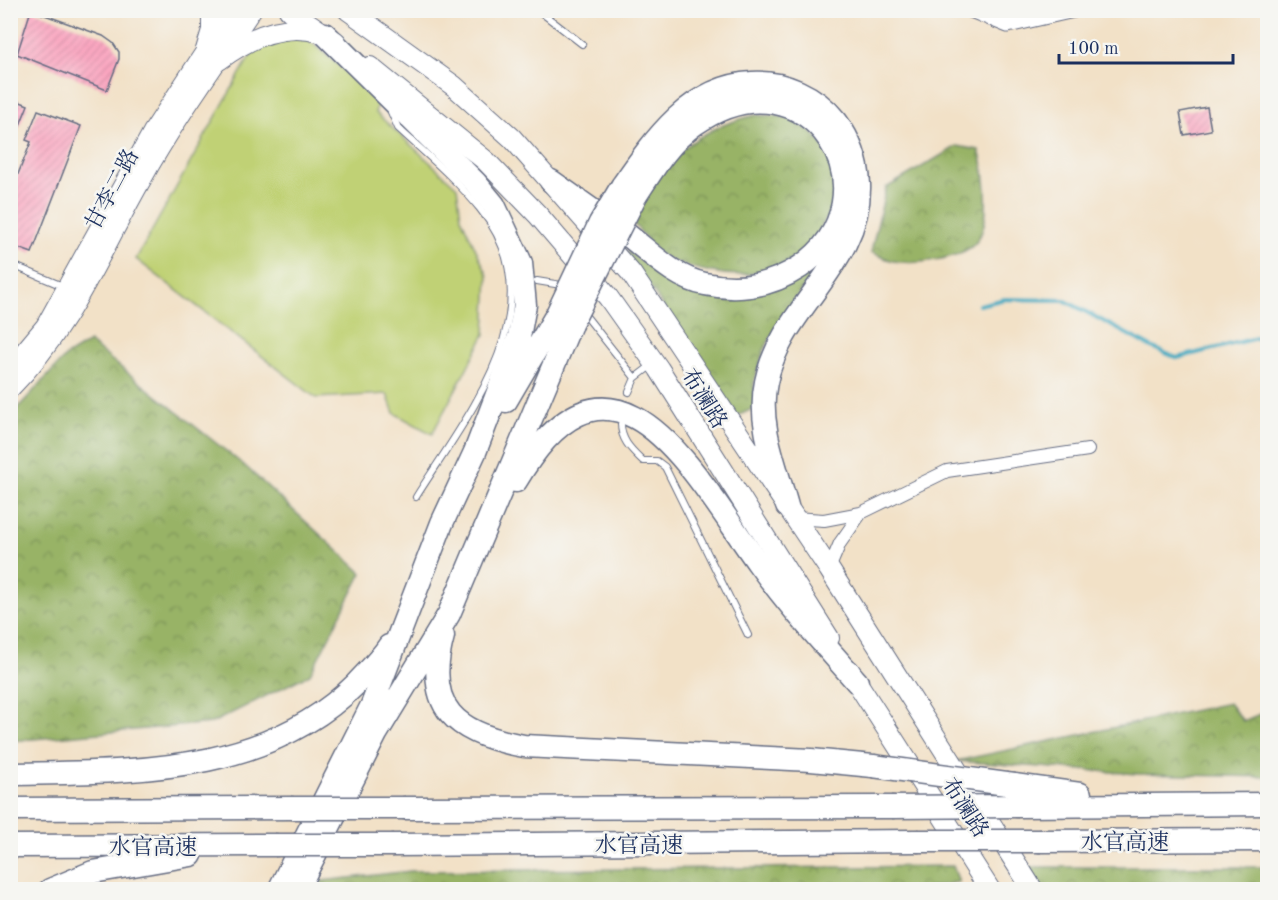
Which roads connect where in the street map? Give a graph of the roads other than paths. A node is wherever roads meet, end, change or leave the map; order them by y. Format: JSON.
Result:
{"nodes":[{"id":1,"x":212,"y":10,"type":"edge"},
{"id":2,"x":232,"y":10,"type":"edge"},
{"id":3,"x":252,"y":10,"type":"edge"},
{"id":4,"x":289,"y":10,"type":"edge"},
{"id":5,"x":348,"y":10,"type":"edge"},
{"id":6,"x":538,"y":10,"type":"edge"},
{"id":7,"x":971,"y":10,"type":"edge"},
{"id":8,"x":1074,"y":10,"type":"edge"},
{"id":9,"x":325,"y":34,"type":"junction"},
{"id":10,"x":582,"y":44,"type":"dead end"},
{"id":11,"x":212,"y":55,"type":"junction"},
{"id":12,"x":381,"y":89,"type":"junction"},
{"id":13,"x":551,"y":181,"type":"junction"},
{"id":14,"x":629,"y":192,"type":"junction"},
{"id":15,"x":10,"y":264,"type":"edge"},
{"id":16,"x":537,"y":281,"type":"dead end"},
{"id":17,"x":68,"y":288,"type":"junction"},
{"id":18,"x":564,"y":319,"type":"junction"},
{"id":19,"x":654,"y":363,"type":"junction"},
{"id":20,"x":10,"y":368,"type":"edge"},
{"id":21,"x":635,"y":378,"type":"junction"},
{"id":22,"x":10,"y":389,"type":"edge"},
{"id":23,"x":629,"y":392,"type":"dead end"},
{"id":24,"x":621,"y":424,"type":"dead end"},
{"id":25,"x":1088,"y":450,"type":"dead end"},
{"id":26,"x":474,"y":452,"type":"junction"},
{"id":27,"x":416,"y":497,"type":"dead end"},
{"id":28,"x":790,"y":512,"type":"junction"},
{"id":29,"x":861,"y":513,"type":"junction"},
{"id":30,"x":482,"y":540,"type":"junction"},
{"id":31,"x":829,"y":569,"type":"junction"},
{"id":32,"x":411,"y":608,"type":"junction"},
{"id":33,"x":449,"y":614,"type":"junction"},
{"id":34,"x":748,"y":635,"type":"dead end"},
{"id":35,"x":857,"y":682,"type":"junction"},
{"id":36,"x":10,"y":774,"type":"edge"},
{"id":37,"x":1016,"y":795,"type":"junction"},
{"id":38,"x":1268,"y":804,"type":"edge"},
{"id":39,"x":10,"y":809,"type":"edge"},
{"id":40,"x":1268,"y":840,"type":"edge"},
{"id":41,"x":10,"y":846,"type":"edge"},
{"id":42,"x":234,"y":846,"type":"junction"},
{"id":43,"x":50,"y":890,"type":"edge"},
{"id":44,"x":279,"y":890,"type":"edge"},
{"id":45,"x":297,"y":890,"type":"edge"},
{"id":46,"x":990,"y":890,"type":"edge"},
{"id":47,"x":1033,"y":890,"type":"edge"}],
"edges":[{"from":1,"to":11,"type":"main road"},
{"from":2,"to":11,"type":"main road","name":"甘李二路"},
{"from":3,"to":11,"type":"main road","name":"甘李二路"},
{"from":4,"to":9,"type":"main road","name":"布澜路"},
{"from":5,"to":13,"type":"main road","name":"布澜路"},
{"from":6,"to":10,"type":"lane"},
{"from":7,"to":8,"type":"street"},
{"from":9,"to":11,"type":"main road"},
{"from":9,"to":12,"type":"highway"},
{"from":9,"to":19,"type":"main road","name":"布澜路"},
{"from":11,"to":17,"type":"main road","name":"甘李二路"},
{"from":11,"to":22,"type":"main road","name":"甘李二路"},
{"from":12,"to":26,"type":"highway"},
{"from":12,"to":27,"type":"lane"},
{"from":13,"to":14,"type":"highway"},
{"from":13,"to":28,"type":"main road","name":"布澜路"},
{"from":14,"to":18,"type":"highway","bridge":true},
{"from":14,"to":28,"type":"highway"},
{"from":15,"to":17,"type":"lane"},
{"from":16,"to":21,"type":"lane"},
{"from":17,"to":20,"type":"main road","name":"甘李二路"},
{"from":18,"to":26,"type":"highway"},
{"from":18,"to":30,"type":"highway"},
{"from":19,"to":21,"type":"lane"},
{"from":19,"to":35,"type":"main road","name":"布澜路"},
{"from":21,"to":23,"type":"lane"},
{"from":24,"to":34,"type":"lane"},
{"from":25,"to":29,"type":"street"},
{"from":26,"to":32,"type":"highway"},
{"from":28,"to":29,"type":"street"},
{"from":28,"to":31,"type":"main road","name":"布澜路"},
{"from":29,"to":31,"type":"street"},
{"from":30,"to":33,"type":"highway"},
{"from":30,"to":35,"type":"highway"},
{"from":31,"to":47,"type":"main road","name":"布澜路"},
{"from":32,"to":36,"type":"highway"},
{"from":32,"to":44,"type":"highway"},
{"from":33,"to":37,"type":"highway","bridge":true},
{"from":33,"to":45,"type":"highway"},
{"from":35,"to":46,"type":"main road","name":"布澜路"},
{"from":37,"to":38,"type":"highway","name":"水官高速"},
{"from":37,"to":39,"type":"highway","name":"水官高速","bridge":true},
{"from":40,"to":42,"type":"highway","name":"水官高速","bridge":true},
{"from":41,"to":42,"type":"highway","name":"水官高速"},
{"from":42,"to":43,"type":"highway"}]}
